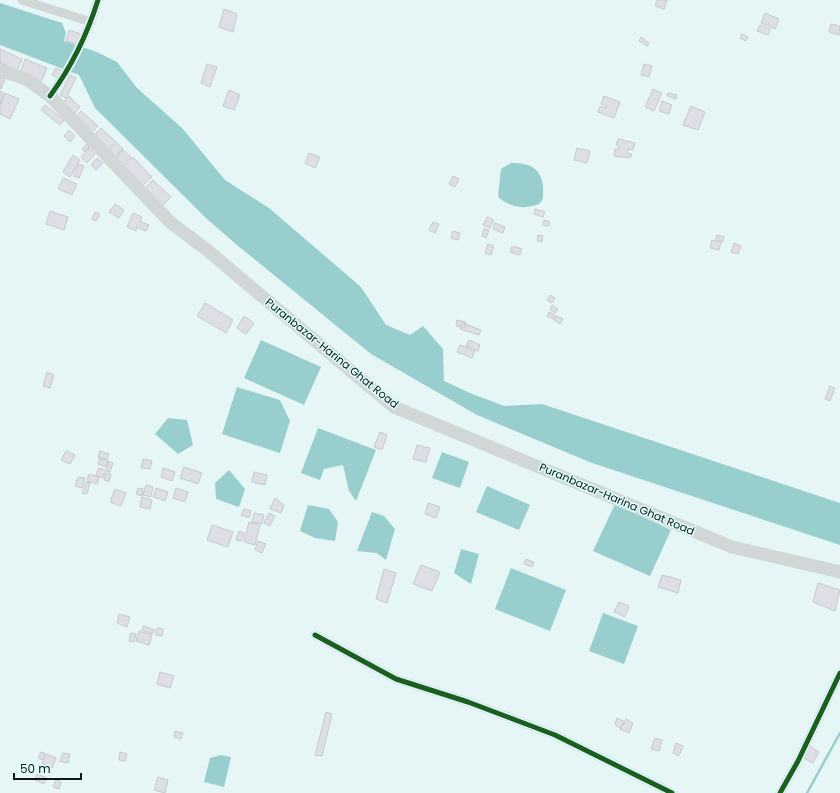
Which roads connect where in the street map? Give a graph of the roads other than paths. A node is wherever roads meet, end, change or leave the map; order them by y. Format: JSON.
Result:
{"nodes":[{"id":1,"x":22,"y":0,"type":"edge"},
{"id":2,"x":98,"y":0,"type":"edge"},
{"id":3,"x":91,"y":22,"type":"junction"},
{"id":4,"x":0,"y":70,"type":"edge"},
{"id":5,"x":50,"y":96,"type":"junction"},
{"id":6,"x":840,"y":572,"type":"edge"},
{"id":7,"x":315,"y":635,"type":"dead end"},
{"id":8,"x":840,"y":673,"type":"edge"},
{"id":9,"x":672,"y":793,"type":"edge"},
{"id":10,"x":780,"y":793,"type":"edge"}],
"edges":[{"from":1,"to":3,"type":"street"},
{"from":2,"to":3,"type":"street"},
{"from":3,"to":5,"type":"street"},
{"from":4,"to":5,"type":"main road","name":"Puranbazar-Harina Ghat Road"},
{"from":5,"to":6,"type":"main road","name":"Puranbazar-Harina Ghat Road"},
{"from":7,"to":9,"type":"street"},
{"from":8,"to":10,"type":"street"}]}
